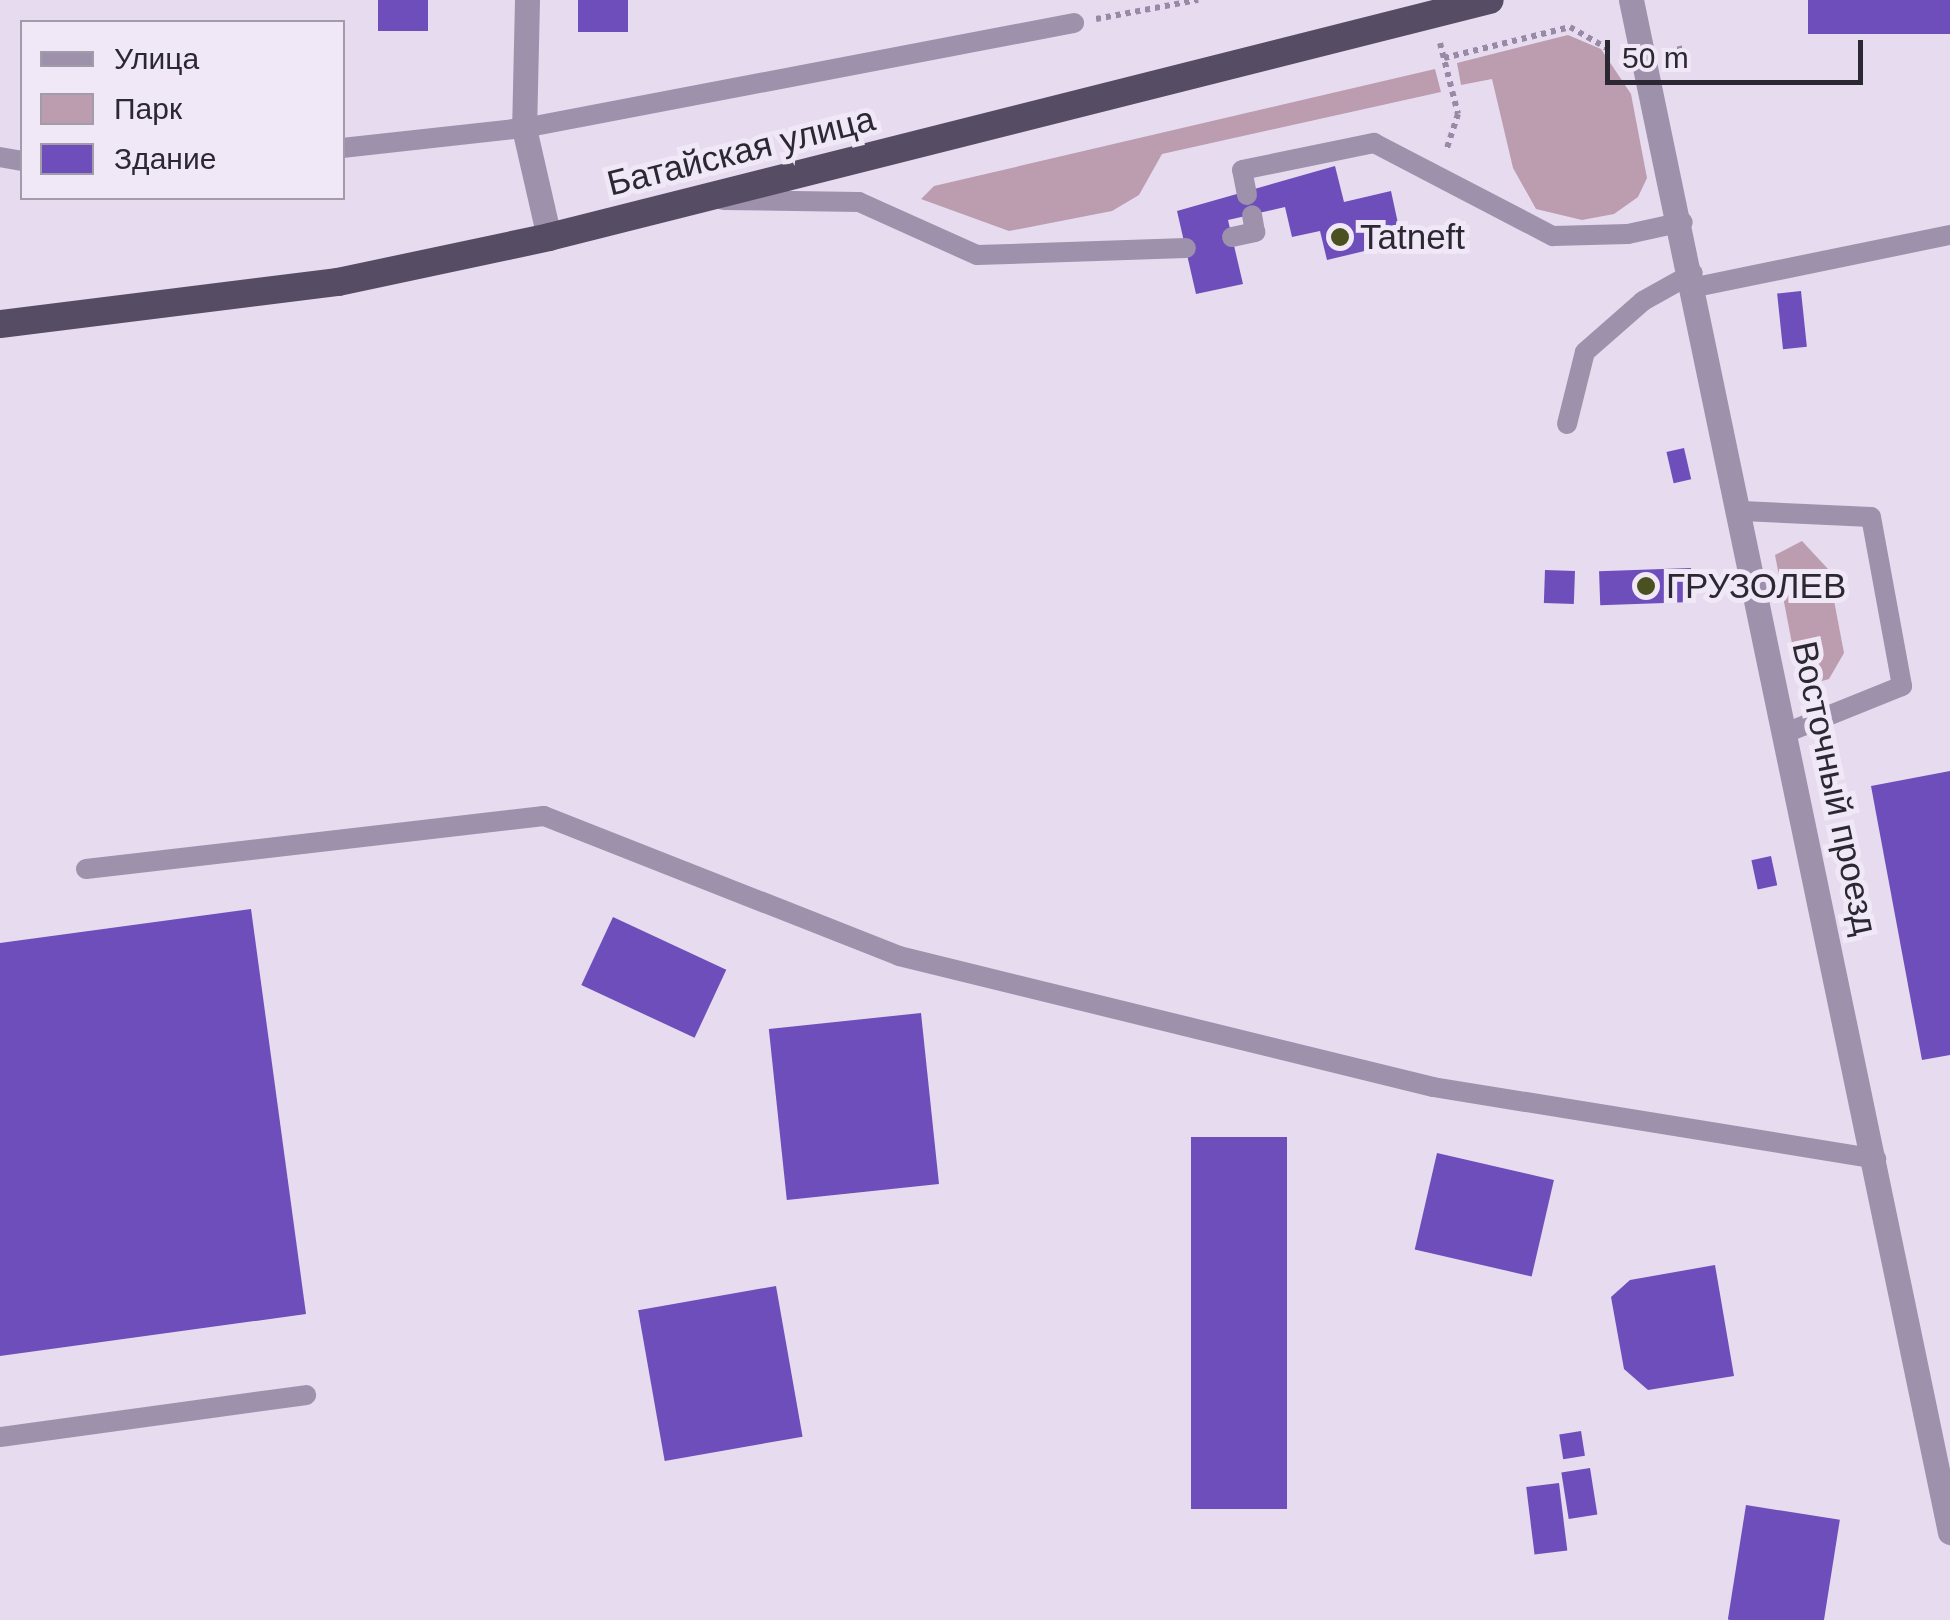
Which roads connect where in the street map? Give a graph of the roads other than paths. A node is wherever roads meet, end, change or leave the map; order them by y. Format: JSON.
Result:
{"nodes":[{"id":1,"x":527,"y":0,"type":"edge"},
{"id":2,"x":1490,"y":0,"type":"edge"},
{"id":3,"x":1631,"y":0,"type":"edge"},
{"id":4,"x":1074,"y":24,"type":"road end"},
{"id":5,"x":524,"y":128,"type":"junction"},
{"id":6,"x":345,"y":148,"type":"edge"},
{"id":7,"x":706,"y":200,"type":"junction"},
{"id":8,"x":1682,"y":222,"type":"junction"},
{"id":9,"x":1950,"y":235,"type":"edge"},
{"id":10,"x":549,"y":236,"type":"junction"},
{"id":11,"x":1232,"y":237,"type":"dead end"},
{"id":12,"x":1186,"y":248,"type":"dead end"},
{"id":13,"x":1694,"y":280,"type":"junction"},
{"id":14,"x":0,"y":324,"type":"edge"},
{"id":15,"x":1567,"y":424,"type":"dead end"},
{"id":16,"x":1742,"y":510,"type":"junction"},
{"id":17,"x":1788,"y":732,"type":"junction"},
{"id":18,"x":86,"y":870,"type":"dead end"},
{"id":19,"x":1876,"y":1159,"type":"junction"},
{"id":20,"x":306,"y":1395,"type":"dead end"},
{"id":21,"x":0,"y":1437,"type":"edge"},
{"id":22,"x":1950,"y":1532,"type":"edge"}],
"edges":[{"from":1,"to":5,"type":"street"},
{"from":2,"to":7,"type":"highway","name":"Батайская улица"},
{"from":3,"to":8,"type":"street","name":"Восточный проезд"},
{"from":4,"to":5,"type":"lane"},
{"from":5,"to":6,"type":"lane"},
{"from":5,"to":10,"type":"street"},
{"from":7,"to":10,"type":"highway","name":"Батайская улица"},
{"from":7,"to":12,"type":"lane"},
{"from":8,"to":11,"type":"lane"},
{"from":8,"to":13,"type":"street","name":"Восточный проезд"},
{"from":9,"to":13,"type":"lane"},
{"from":10,"to":14,"type":"highway","name":"Батайская улица"},
{"from":13,"to":15,"type":"lane"},
{"from":13,"to":16,"type":"street","name":"Восточный проезд"},
{"from":16,"to":17,"type":"street","name":"Восточный проезд"},
{"from":16,"to":17,"type":"lane"},
{"from":17,"to":19,"type":"street","name":"Восточный проезд"},
{"from":18,"to":19,"type":"lane"},
{"from":19,"to":22,"type":"street","name":"Восточный проезд"},
{"from":20,"to":21,"type":"lane"}]}
